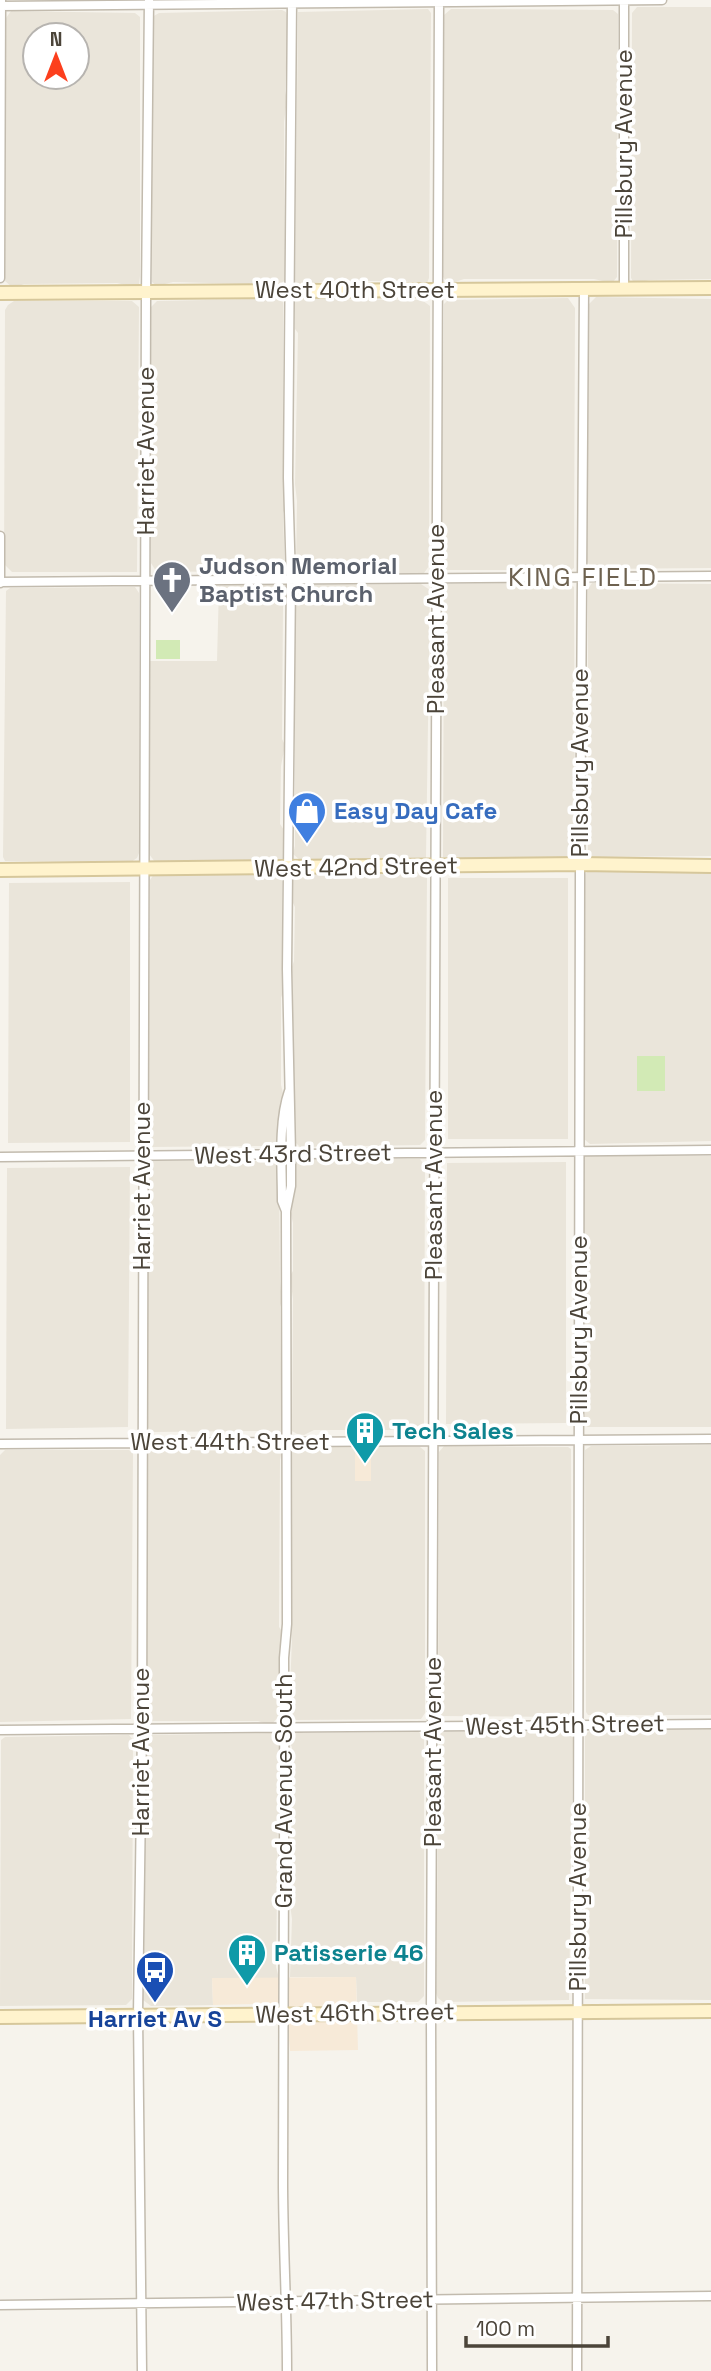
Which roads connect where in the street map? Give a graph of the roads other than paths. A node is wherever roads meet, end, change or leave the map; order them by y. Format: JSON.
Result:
{"nodes":[{"id":1,"x":624,"y":0,"type":"edge"},
{"id":2,"x":662,"y":0,"type":"edge"},
{"id":3,"x":439,"y":1,"type":"edge"},
{"id":4,"x":292,"y":2,"type":"edge"},
{"id":5,"x":149,"y":3,"type":"edge"},
{"id":6,"x":1,"y":4,"type":"edge"},
{"id":7,"x":0,"y":278,"type":"edge"},
{"id":8,"x":0,"y":286,"type":"edge"},
{"id":9,"x":711,"y":288,"type":"edge"},
{"id":10,"x":584,"y":289,"type":"junction"},
{"id":11,"x":624,"y":289,"type":"junction"},
{"id":12,"x":289,"y":290,"type":"junction"},
{"id":13,"x":438,"y":290,"type":"junction"},
{"id":14,"x":146,"y":292,"type":"junction"},
{"id":15,"x":0,"y":294,"type":"edge"},
{"id":16,"x":0,"y":536,"type":"edge"},
{"id":17,"x":711,"y":576,"type":"edge"},
{"id":18,"x":582,"y":577,"type":"junction"},
{"id":19,"x":436,"y":578,"type":"junction"},
{"id":20,"x":291,"y":580,"type":"junction"},
{"id":21,"x":146,"y":581,"type":"junction"},
{"id":22,"x":0,"y":582,"type":"edge"},
{"id":23,"x":580,"y":864,"type":"junction"},
{"id":24,"x":434,"y":866,"type":"junction"},
{"id":25,"x":711,"y":866,"type":"edge"},
{"id":26,"x":288,"y":867,"type":"junction"},
{"id":27,"x":143,"y":868,"type":"junction"},
{"id":28,"x":0,"y":870,"type":"edge"},
{"id":29,"x":711,"y":1150,"type":"edge"},
{"id":30,"x":580,"y":1151,"type":"junction"},
{"id":31,"x":435,"y":1153,"type":"junction"},
{"id":32,"x":287,"y":1154,"type":"junction"},
{"id":33,"x":143,"y":1156,"type":"junction"},
{"id":34,"x":0,"y":1157,"type":"edge"},
{"id":35,"x":711,"y":1439,"type":"edge"},
{"id":36,"x":579,"y":1440,"type":"junction"},
{"id":37,"x":433,"y":1441,"type":"junction"},
{"id":38,"x":287,"y":1442,"type":"junction"},
{"id":39,"x":142,"y":1443,"type":"junction"},
{"id":40,"x":0,"y":1444,"type":"edge"},
{"id":41,"x":711,"y":1724,"type":"edge"},
{"id":42,"x":578,"y":1725,"type":"junction"},
{"id":43,"x":433,"y":1727,"type":"junction"},
{"id":44,"x":284,"y":1728,"type":"junction"},
{"id":45,"x":142,"y":1729,"type":"junction"},
{"id":46,"x":0,"y":1730,"type":"edge"},
{"id":47,"x":577,"y":2011,"type":"junction"},
{"id":48,"x":711,"y":2011,"type":"edge"},
{"id":49,"x":431,"y":2012,"type":"junction"},
{"id":50,"x":284,"y":2014,"type":"junction"},
{"id":51,"x":138,"y":2015,"type":"junction"},
{"id":52,"x":0,"y":2017,"type":"edge"},
{"id":53,"x":711,"y":2297,"type":"edge"},
{"id":54,"x":578,"y":2299,"type":"junction"},
{"id":55,"x":432,"y":2300,"type":"junction"},
{"id":56,"x":287,"y":2301,"type":"junction"},
{"id":57,"x":141,"y":2304,"type":"junction"},
{"id":58,"x":0,"y":2305,"type":"edge"},
{"id":59,"x":142,"y":2371,"type":"edge"},
{"id":60,"x":287,"y":2371,"type":"edge"},
{"id":61,"x":432,"y":2371,"type":"edge"},
{"id":62,"x":577,"y":2371,"type":"edge"}],
"edges":[{"from":1,"to":2,"type":"street"},
{"from":1,"to":3,"type":"street"},
{"from":1,"to":11,"type":"street","name":"Pillsbury Avenue"},
{"from":3,"to":4,"type":"street"},
{"from":3,"to":13,"type":"street","name":"Pleasant Avenue"},
{"from":4,"to":5,"type":"street"},
{"from":4,"to":12,"type":"street","name":"Grand Avenue South"},
{"from":5,"to":6,"type":"street"},
{"from":5,"to":14,"type":"street","name":"Harriet Avenue"},
{"from":6,"to":7,"type":"street"},
{"from":8,"to":15,"type":"street"},
{"from":9,"to":11,"type":"street","name":"West 40th Street"},
{"from":10,"to":11,"type":"street","name":"West 40th Street"},
{"from":10,"to":13,"type":"street","name":"West 40th Street"},
{"from":10,"to":18,"type":"street","name":"Pillsbury Avenue"},
{"from":12,"to":13,"type":"street","name":"West 40th Street"},
{"from":12,"to":14,"type":"street","name":"West 40th Street"},
{"from":12,"to":20,"type":"street","name":"Grand Avenue South"},
{"from":13,"to":19,"type":"street","name":"Pleasant Avenue"},
{"from":14,"to":15,"type":"street","name":"West 40th Street"},
{"from":14,"to":21,"type":"street","name":"Harriet Avenue"},
{"from":16,"to":22,"type":"street"},
{"from":17,"to":18,"type":"street"},
{"from":18,"to":19,"type":"street"},
{"from":18,"to":23,"type":"street","name":"Pillsbury Avenue"},
{"from":19,"to":20,"type":"street"},
{"from":19,"to":24,"type":"street","name":"Pleasant Avenue"},
{"from":20,"to":21,"type":"street"},
{"from":20,"to":26,"type":"street","name":"Grand Avenue South"},
{"from":21,"to":22,"type":"street"},
{"from":21,"to":27,"type":"street","name":"Harriet Avenue"},
{"from":23,"to":24,"type":"street","name":"West 42nd Street"},
{"from":23,"to":25,"type":"street","name":"West 42nd Street"},
{"from":23,"to":30,"type":"street","name":"Pillsbury Avenue"},
{"from":24,"to":26,"type":"street","name":"West 42nd Street"},
{"from":24,"to":31,"type":"street","name":"Pleasant Avenue"},
{"from":26,"to":27,"type":"street","name":"West 42nd Street"},
{"from":26,"to":32,"type":"street","name":"Grand Avenue South"},
{"from":27,"to":28,"type":"street","name":"West 42nd Street"},
{"from":27,"to":33,"type":"street","name":"Harriet Avenue"},
{"from":29,"to":30,"type":"street","name":"West 43rd Street"},
{"from":30,"to":31,"type":"street","name":"West 43rd Street"},
{"from":30,"to":36,"type":"street","name":"Pillsbury Avenue"},
{"from":31,"to":32,"type":"street","name":"West 43rd Street"},
{"from":31,"to":37,"type":"street","name":"Pleasant Avenue"},
{"from":32,"to":33,"type":"street","name":"West 43rd Street"},
{"from":32,"to":38,"type":"street","name":"Grand Avenue South"},
{"from":33,"to":34,"type":"street","name":"West 43rd Street"},
{"from":33,"to":39,"type":"street","name":"Harriet Avenue"},
{"from":35,"to":36,"type":"street","name":"West 44th Street"},
{"from":36,"to":37,"type":"street","name":"West 44th Street"},
{"from":36,"to":42,"type":"street","name":"Pillsbury Avenue"},
{"from":37,"to":38,"type":"street","name":"West 44th Street"},
{"from":37,"to":43,"type":"street","name":"Pleasant Avenue"},
{"from":38,"to":39,"type":"street","name":"West 44th Street"},
{"from":38,"to":44,"type":"street","name":"Grand Avenue South"},
{"from":39,"to":40,"type":"street","name":"West 44th Street"},
{"from":39,"to":45,"type":"street","name":"Harriet Avenue"},
{"from":41,"to":42,"type":"street","name":"West 45th Street"},
{"from":42,"to":43,"type":"street","name":"West 45th Street"},
{"from":42,"to":47,"type":"street","name":"Pillsbury Avenue"},
{"from":43,"to":44,"type":"street","name":"West 45th Street"},
{"from":43,"to":49,"type":"street","name":"Pleasant Avenue"},
{"from":44,"to":45,"type":"street","name":"West 45th Street"},
{"from":44,"to":50,"type":"street","name":"Grand Avenue South"},
{"from":45,"to":46,"type":"street","name":"West 45th Street"},
{"from":45,"to":51,"type":"street","name":"Harriet Avenue"},
{"from":47,"to":48,"type":"street","name":"West 46th Street"},
{"from":47,"to":49,"type":"street","name":"West 46th Street"},
{"from":47,"to":54,"type":"street","name":"Pillsbury Avenue"},
{"from":49,"to":50,"type":"street","name":"West 46th Street"},
{"from":49,"to":55,"type":"street","name":"Pleasant Avenue"},
{"from":50,"to":51,"type":"street","name":"West 46th Street"},
{"from":50,"to":56,"type":"street","name":"Grand Avenue South"},
{"from":51,"to":52,"type":"street","name":"West 46th Street"},
{"from":51,"to":57,"type":"street","name":"Harriet Avenue"},
{"from":53,"to":54,"type":"street","name":"West 47th Street"},
{"from":54,"to":55,"type":"street","name":"West 47th Street"},
{"from":54,"to":62,"type":"street","name":"Pillsbury Avenue"},
{"from":55,"to":56,"type":"street","name":"West 47th Street"},
{"from":55,"to":61,"type":"street","name":"Pleasant Avenue"},
{"from":56,"to":57,"type":"street","name":"West 47th Street"},
{"from":56,"to":60,"type":"street","name":"Grand Avenue South"},
{"from":57,"to":58,"type":"street","name":"West 47th Street"},
{"from":57,"to":59,"type":"street","name":"Harriet Avenue"}]}
